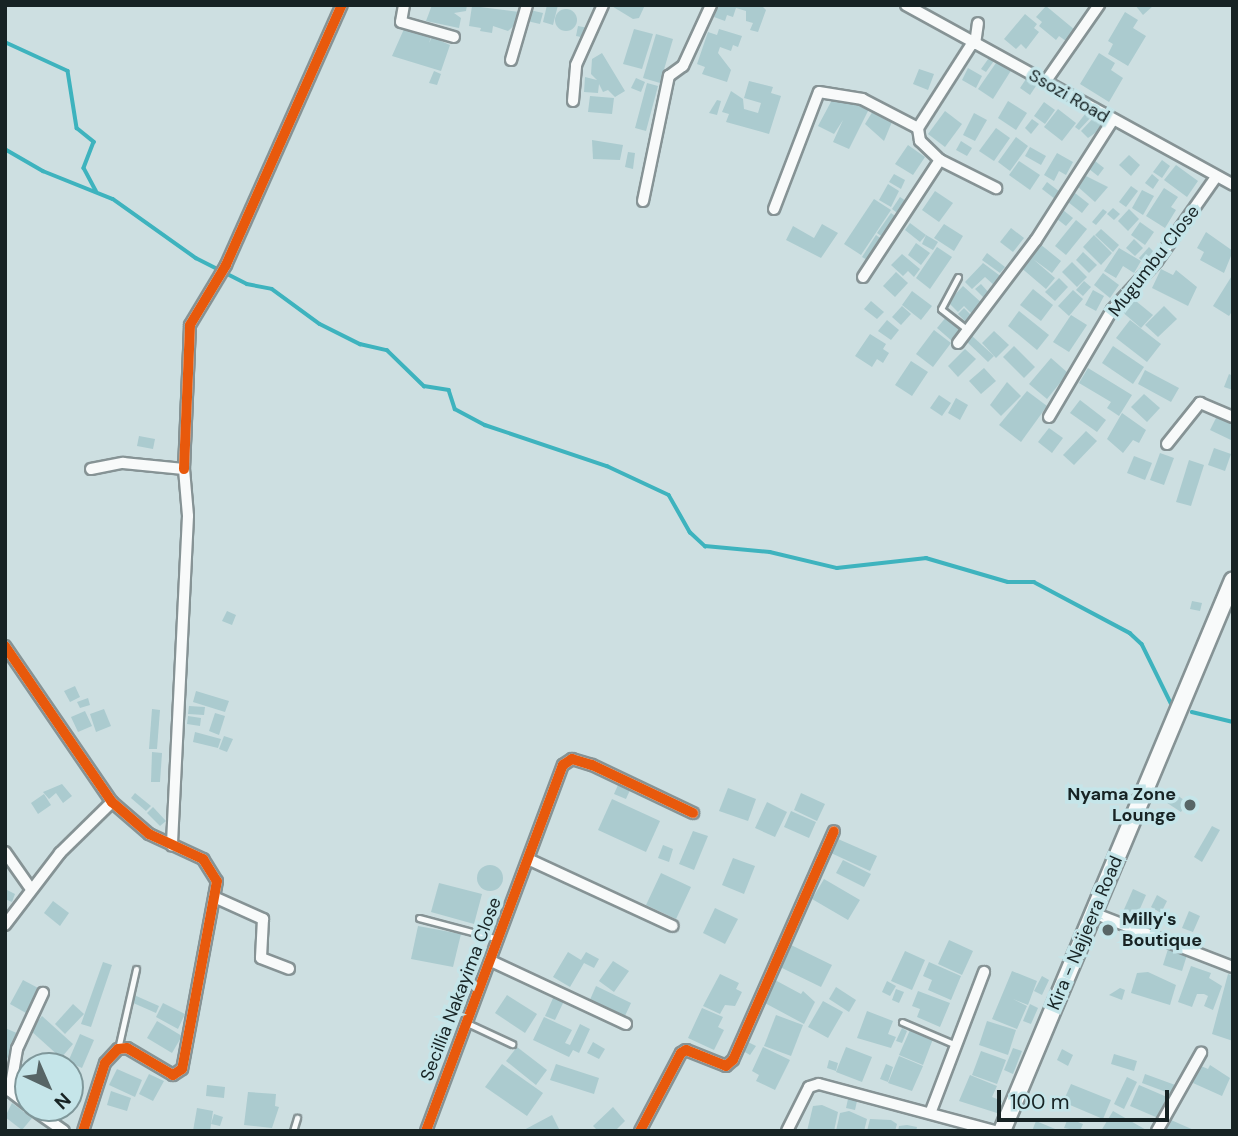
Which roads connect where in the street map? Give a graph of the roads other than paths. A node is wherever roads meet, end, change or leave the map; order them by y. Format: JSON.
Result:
{"nodes":[{"id":1,"x":342,"y":5,"type":"edge"},
{"id":2,"x":404,"y":5,"type":"edge"},
{"id":3,"x":527,"y":5,"type":"edge"},
{"id":4,"x":603,"y":5,"type":"edge"},
{"id":5,"x":711,"y":5,"type":"edge"},
{"id":6,"x":906,"y":5,"type":"edge"},
{"id":7,"x":1099,"y":5,"type":"edge"},
{"id":8,"x":978,"y":23,"type":"dead end"},
{"id":9,"x":454,"y":37,"type":"dead end"},
{"id":10,"x":974,"y":43,"type":"junction"},
{"id":11,"x":511,"y":60,"type":"dead end"},
{"id":12,"x":1046,"y":81,"type":"junction"},
{"id":13,"x":573,"y":101,"type":"dead end"},
{"id":14,"x":1112,"y":121,"type":"junction"},
{"id":15,"x":918,"y":128,"type":"junction"},
{"id":16,"x":940,"y":160,"type":"junction"},
{"id":17,"x":1216,"y":177,"type":"junction"},
{"id":18,"x":1233,"y":185,"type":"edge"},
{"id":19,"x":996,"y":188,"type":"dead end"},
{"id":20,"x":643,"y":201,"type":"dead end"},
{"id":21,"x":774,"y":209,"type":"dead end"},
{"id":22,"x":863,"y":277,"type":"dead end"},
{"id":23,"x":958,"y":277,"type":"dead end"},
{"id":24,"x":968,"y":330,"type":"junction"},
{"id":25,"x":958,"y":343,"type":"dead end"},
{"id":26,"x":1049,"y":416,"type":"dead end"},
{"id":27,"x":1233,"y":417,"type":"edge"},
{"id":28,"x":1167,"y":444,"type":"dead end"},
{"id":29,"x":184,"y":469,"type":"junction"},
{"id":30,"x":91,"y":470,"type":"dead end"},
{"id":31,"x":1233,"y":580,"type":"edge"},
{"id":32,"x":5,"y":646,"type":"edge"},
{"id":33,"x":112,"y":802,"type":"junction"},
{"id":34,"x":693,"y":813,"type":"dead end"},
{"id":35,"x":834,"y":831,"type":"dead end"},
{"id":36,"x":172,"y":846,"type":"junction"},
{"id":37,"x":5,"y":852,"type":"edge"},
{"id":38,"x":530,"y":860,"type":"junction"},
{"id":39,"x":31,"y":889,"type":"junction"},
{"id":40,"x":214,"y":897,"type":"junction"},
{"id":41,"x":1093,"y":913,"type":"junction"},
{"id":42,"x":419,"y":918,"type":"dead end"},
{"id":43,"x":5,"y":925,"type":"edge"},
{"id":44,"x":673,"y":926,"type":"dead end"},
{"id":45,"x":499,"y":939,"type":"junction"},
{"id":46,"x":491,"y":961,"type":"junction"},
{"id":47,"x":1233,"y":967,"type":"edge"},
{"id":48,"x":136,"y":969,"type":"dead end"},
{"id":49,"x":289,"y":969,"type":"dead end"},
{"id":50,"x":984,"y":972,"type":"dead end"},
{"id":51,"x":43,"y":993,"type":"dead end"},
{"id":52,"x":902,"y":1022,"type":"dead end"},
{"id":53,"x":467,"y":1023,"type":"junction"},
{"id":54,"x":626,"y":1024,"type":"dead end"},
{"id":55,"x":512,"y":1044,"type":"dead end"},
{"id":56,"x":956,"y":1045,"type":"junction"},
{"id":57,"x":118,"y":1049,"type":"junction"},
{"id":58,"x":1201,"y":1053,"type":"dead end"},
{"id":59,"x":7,"y":1089,"type":"edge"},
{"id":60,"x":931,"y":1111,"type":"junction"},
{"id":61,"x":297,"y":1118,"type":"dead end"},
{"id":62,"x":83,"y":1131,"type":"edge"},
{"id":63,"x":293,"y":1131,"type":"edge"},
{"id":64,"x":426,"y":1131,"type":"edge"},
{"id":65,"x":640,"y":1131,"type":"edge"},
{"id":66,"x":788,"y":1131,"type":"edge"},
{"id":67,"x":994,"y":1131,"type":"edge"},
{"id":68,"x":1002,"y":1131,"type":"edge"},
{"id":69,"x":1157,"y":1131,"type":"edge"}],
"edges":[{"from":1,"to":29,"type":"street"},
{"from":2,"to":9,"type":"street"},
{"from":3,"to":11,"type":"street"},
{"from":4,"to":13,"type":"street"},
{"from":5,"to":20,"type":"street"},
{"from":6,"to":10,"type":"street","name":"Ssozi Road"},
{"from":7,"to":12,"type":"street"},
{"from":8,"to":10,"type":"street"},
{"from":10,"to":12,"type":"street","name":"Ssozi Road"},
{"from":10,"to":15,"type":"street"},
{"from":12,"to":14,"type":"street","name":"Ssozi Road"},
{"from":14,"to":17,"type":"street","name":"Ssozi Road"},
{"from":14,"to":24,"type":"street"},
{"from":15,"to":16,"type":"street"},
{"from":15,"to":21,"type":"street"},
{"from":16,"to":19,"type":"street"},
{"from":16,"to":22,"type":"street"},
{"from":17,"to":18,"type":"street","name":"Ssozi Road"},
{"from":17,"to":26,"type":"street","name":"Mugumbu Close"},
{"from":23,"to":24,"type":"lane"},
{"from":24,"to":25,"type":"street"},
{"from":27,"to":28,"type":"street"},
{"from":29,"to":30,"type":"street"},
{"from":29,"to":36,"type":"street"},
{"from":31,"to":41,"type":"main road","name":"Kira - Najjeera Road"},
{"from":32,"to":33,"type":"street"},
{"from":33,"to":36,"type":"street"},
{"from":33,"to":39,"type":"street"},
{"from":34,"to":38,"type":"street","name":"Secillia Nakayima Close"},
{"from":35,"to":65,"type":"street"},
{"from":36,"to":40,"type":"street"},
{"from":37,"to":39,"type":"street"},
{"from":38,"to":44,"type":"street"},
{"from":38,"to":45,"type":"street","name":"Secillia Nakayima Close"},
{"from":39,"to":43,"type":"street"},
{"from":40,"to":49,"type":"street"},
{"from":40,"to":57,"type":"street"},
{"from":41,"to":47,"type":"street"},
{"from":41,"to":68,"type":"main road","name":"Kira - Najjeera Road"},
{"from":42,"to":45,"type":"lane"},
{"from":45,"to":46,"type":"street","name":"Secillia Nakayima Close"},
{"from":46,"to":53,"type":"street","name":"Secillia Nakayima Close"},
{"from":46,"to":54,"type":"street"},
{"from":48,"to":57,"type":"lane"},
{"from":50,"to":56,"type":"street"},
{"from":51,"to":59,"type":"street"},
{"from":52,"to":56,"type":"lane"},
{"from":53,"to":55,"type":"lane"},
{"from":53,"to":64,"type":"street","name":"Secillia Nakayima Close"},
{"from":56,"to":60,"type":"street"},
{"from":57,"to":62,"type":"street"},
{"from":58,"to":69,"type":"street"},
{"from":60,"to":66,"type":"street"},
{"from":60,"to":67,"type":"street"},
{"from":61,"to":63,"type":"lane"}]}
